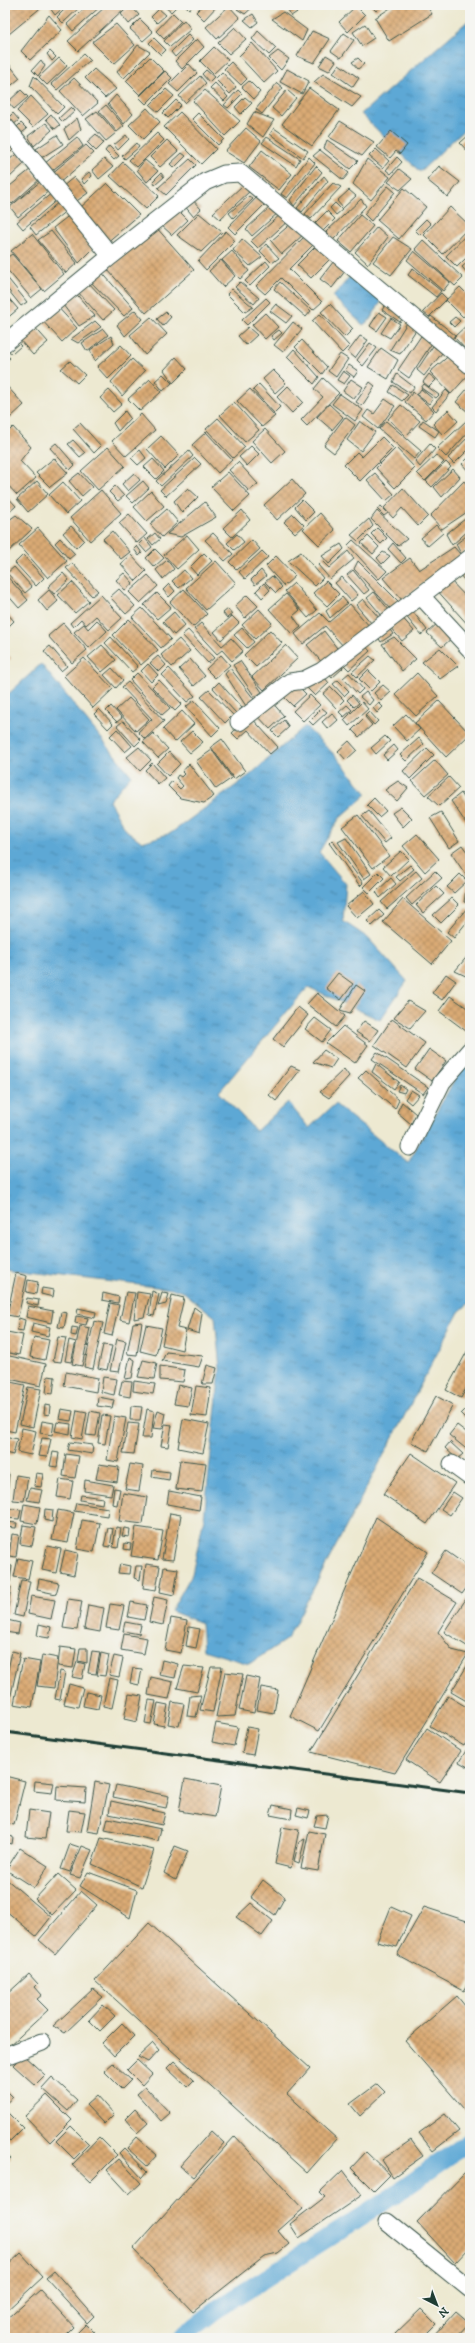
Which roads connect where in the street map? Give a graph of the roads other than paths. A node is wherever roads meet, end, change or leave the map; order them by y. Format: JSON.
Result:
{"nodes":[{"id":1,"x":5,"y":126,"type":"edge"},
{"id":2,"x":111,"y":256,"type":"junction"},
{"id":3,"x":5,"y":343,"type":"edge"},
{"id":4,"x":470,"y":365,"type":"edge"},
{"id":5,"x":470,"y":558,"type":"edge"},
{"id":6,"x":422,"y":596,"type":"junction"},
{"id":7,"x":470,"y":649,"type":"edge"},
{"id":8,"x":239,"y":722,"type":"dead end"},
{"id":9,"x":470,"y":1050,"type":"edge"},
{"id":10,"x":410,"y":1147,"type":"dead end"},
{"id":11,"x":452,"y":1464,"type":"dead end"},
{"id":12,"x":470,"y":1477,"type":"edge"},
{"id":13,"x":42,"y":2042,"type":"dead end"},
{"id":14,"x":5,"y":2056,"type":"edge"},
{"id":15,"x":387,"y":2222,"type":"dead end"},
{"id":16,"x":470,"y":2289,"type":"edge"}],
"edges":[{"from":1,"to":2,"type":"street"},
{"from":2,"to":3,"type":"street"},
{"from":2,"to":4,"type":"street"},
{"from":5,"to":6,"type":"street"},
{"from":6,"to":7,"type":"street"},
{"from":6,"to":8,"type":"street"},
{"from":9,"to":10,"type":"street"},
{"from":11,"to":12,"type":"street"},
{"from":13,"to":14,"type":"street"},
{"from":15,"to":16,"type":"street"}]}
